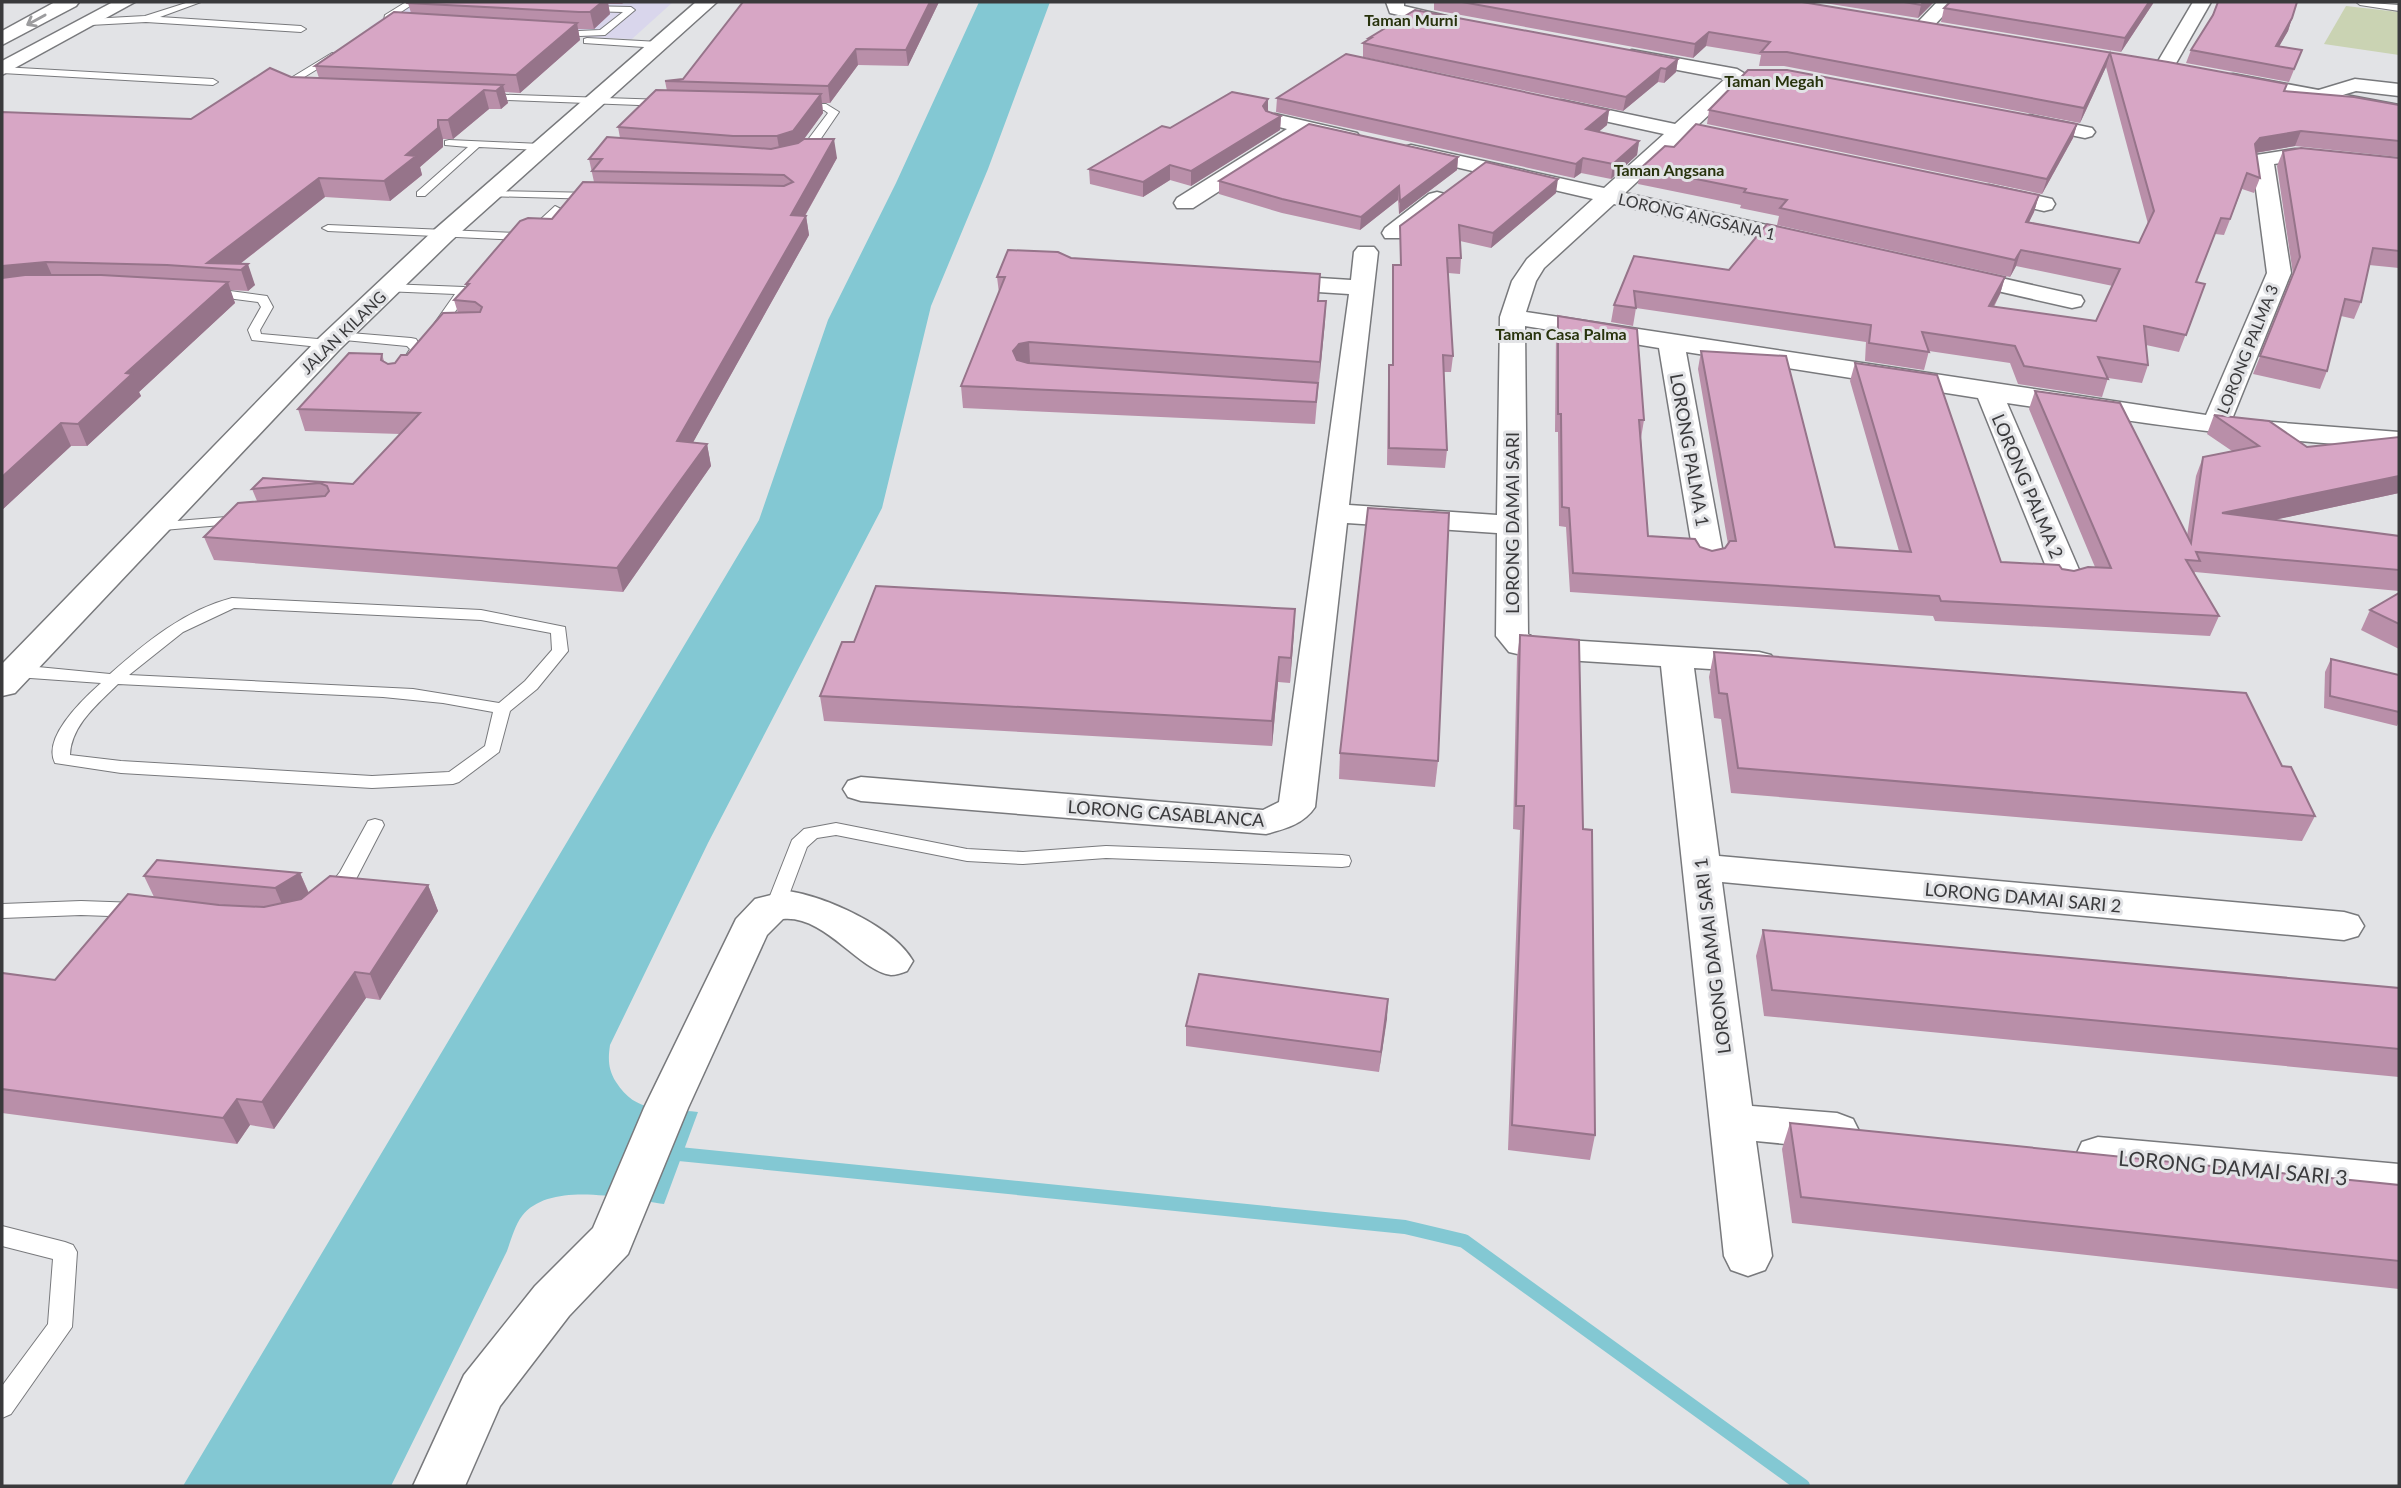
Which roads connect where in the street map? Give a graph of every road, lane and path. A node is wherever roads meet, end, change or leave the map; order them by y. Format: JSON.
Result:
{"nodes":[{"id":1,"x":69,"y":2,"type":"edge"},
{"id":2,"x":126,"y":2,"type":"edge"},
{"id":3,"x":197,"y":2,"type":"edge"},
{"id":4,"x":412,"y":2,"type":"edge"},
{"id":5,"x":641,"y":2,"type":"edge"},
{"id":6,"x":707,"y":2,"type":"edge"},
{"id":7,"x":1395,"y":2,"type":"edge"},
{"id":8,"x":1947,"y":2,"type":"edge"},
{"id":9,"x":2202,"y":2,"type":"edge"},
{"id":10,"x":2360,"y":2,"type":"edge"},
{"id":11,"x":2385,"y":2,"type":"edge"},
{"id":12,"x":2399,"y":6,"type":"edge"},
{"id":13,"x":570,"y":8,"type":"edge"},
{"id":14,"x":631,"y":10,"type":"junction"},
{"id":15,"x":146,"y":19,"type":"junction"},
{"id":16,"x":90,"y":22,"type":"junction"},
{"id":17,"x":1897,"y":23,"type":"edge"},
{"id":18,"x":390,"y":27,"type":"edge"},
{"id":19,"x":1472,"y":27,"type":"edge"},
{"id":20,"x":1923,"y":27,"type":"junction"},
{"id":21,"x":301,"y":29,"type":"dead end"},
{"id":22,"x":1950,"y":32,"type":"edge"},
{"id":23,"x":2,"y":38,"type":"edge"},
{"id":24,"x":659,"y":45,"type":"junction"},
{"id":25,"x":345,"y":49,"type":"edge"},
{"id":26,"x":1617,"y":53,"type":"edge"},
{"id":27,"x":2157,"y":67,"type":"joint"},
{"id":28,"x":2,"y":69,"type":"edge"},
{"id":29,"x":2189,"y":72,"type":"edge"},
{"id":30,"x":1760,"y":74,"type":"edge"},
{"id":31,"x":1737,"y":75,"type":"junction"},
{"id":32,"x":2215,"y":77,"type":"edge"},
{"id":33,"x":213,"y":82,"type":"dead end"},
{"id":34,"x":308,"y":90,"type":"edge"},
{"id":35,"x":2399,"y":90,"type":"edge"},
{"id":36,"x":470,"y":96,"type":"edge"},
{"id":37,"x":2319,"y":96,"type":"junction"},
{"id":38,"x":593,"y":102,"type":"junction"},
{"id":39,"x":683,"y":103,"type":"edge"},
{"id":40,"x":1545,"y":103,"type":"edge"},
{"id":41,"x":792,"y":106,"type":"edge"},
{"id":42,"x":2399,"y":112,"type":"edge"},
{"id":43,"x":2016,"y":119,"type":"edge"},
{"id":44,"x":1275,"y":120,"type":"edge"},
{"id":45,"x":1304,"y":127,"type":"junction"},
{"id":46,"x":1681,"y":129,"type":"junction"},
{"id":47,"x":2085,"y":132,"type":"edge"},
{"id":48,"x":1709,"y":134,"type":"edge"},
{"id":49,"x":1370,"y":142,"type":"edge"},
{"id":50,"x":449,"y":143,"type":"edge"},
{"id":51,"x":477,"y":145,"type":"junction"},
{"id":52,"x":541,"y":146,"type":"junction"},
{"id":53,"x":1396,"y":148,"type":"edge"},
{"id":54,"x":792,"y":160,"type":"edge"},
{"id":55,"x":2399,"y":166,"type":"edge"},
{"id":56,"x":1480,"y":167,"type":"junction"},
{"id":57,"x":1964,"y":187,"type":"edge"},
{"id":58,"x":421,"y":194,"type":"dead end"},
{"id":59,"x":490,"y":194,"type":"junction"},
{"id":60,"x":1609,"y":196,"type":"junction"},
{"id":61,"x":612,"y":197,"type":"edge"},
{"id":62,"x":1185,"y":203,"type":"dead end"},
{"id":63,"x":2044,"y":204,"type":"edge"},
{"id":64,"x":555,"y":209,"type":"dead end"},
{"id":65,"x":328,"y":228,"type":"dead end"},
{"id":66,"x":1393,"y":233,"type":"dead end"},
{"id":67,"x":443,"y":235,"type":"junction"},
{"id":68,"x":1827,"y":245,"type":"edge"},
{"id":69,"x":1366,"y":252,"type":"dead end"},
{"id":70,"x":1936,"y":270,"type":"edge"},
{"id":71,"x":474,"y":281,"type":"edge"},
{"id":72,"x":1252,"y":281,"type":"edge"},
{"id":73,"x":388,"y":288,"type":"junction"},
{"id":74,"x":1362,"y":288,"type":"junction"},
{"id":75,"x":193,"y":291,"type":"edge"},
{"id":76,"x":464,"y":291,"type":"junction"},
{"id":77,"x":2072,"y":301,"type":"dead end"},
{"id":78,"x":1512,"y":317,"type":"junction"},
{"id":79,"x":466,"y":329,"type":"edge"},
{"id":80,"x":333,"y":340,"type":"junction"},
{"id":81,"x":1671,"y":342,"type":"junction"},
{"id":82,"x":396,"y":379,"type":"edge"},
{"id":83,"x":1989,"y":392,"type":"junction"},
{"id":84,"x":1320,"y":395,"type":"edge"},
{"id":85,"x":1348,"y":397,"type":"junction"},
{"id":86,"x":2216,"y":425,"type":"junction"},
{"id":87,"x":2399,"y":440,"type":"edge"},
{"id":88,"x":1333,"y":513,"type":"junction"},
{"id":89,"x":255,"y":518,"type":"edge"},
{"id":90,"x":1513,"y":525,"type":"junction"},
{"id":91,"x":152,"y":527,"type":"junction"},
{"id":92,"x":1709,"y":559,"type":"edge"},
{"id":93,"x":2067,"y":579,"type":"edge"},
{"id":94,"x":1676,"y":656,"type":"junction"},
{"id":95,"x":1787,"y":664,"type":"edge"},
{"id":96,"x":7,"y":675,"type":"edge"},
{"id":97,"x":117,"y":678,"type":"junction"},
{"id":98,"x":502,"y":709,"type":"junction"},
{"id":99,"x":861,"y":789,"type":"dead end"},
{"id":100,"x":374,"y":825,"type":"dead end"},
{"id":101,"x":1342,"y":861,"type":"dead end"},
{"id":102,"x":1702,"y":867,"type":"junction"},
{"id":103,"x":776,"y":906,"type":"junction"},
{"id":104,"x":2,"y":911,"type":"edge"},
{"id":105,"x":157,"y":911,"type":"edge"},
{"id":106,"x":312,"y":912,"type":"edge"},
{"id":107,"x":2344,"y":926,"type":"dead end"},
{"id":108,"x":893,"y":961,"type":"dead end"},
{"id":109,"x":1732,"y":1121,"type":"junction"},
{"id":110,"x":1871,"y":1134,"type":"edge"},
{"id":111,"x":2052,"y":1150,"type":"edge"},
{"id":112,"x":2399,"y":1182,"type":"edge"},
{"id":113,"x":2,"y":1236,"type":"edge"},
{"id":114,"x":1748,"y":1256,"type":"dead end"},
{"id":115,"x":2,"y":1406,"type":"edge"},
{"id":116,"x":439,"y":1486,"type":"edge"}],
"edges":[{"from":1,"to":23,"type":"main road","one_way":true},
{"from":2,"to":16,"type":"street"},
{"from":3,"to":15,"type":"lane"},
{"from":4,"to":18,"type":"lane"},
{"from":5,"to":14,"type":"lane"},
{"from":6,"to":24,"type":"main road","name":"JALAN KILANG"},
{"from":7,"to":19,"type":"street"},
{"from":8,"to":20,"type":"street"},
{"from":9,"to":27,"type":"street"},
{"from":10,"to":12,"type":"lane"},
{"from":11,"to":12,"type":"lane"},
{"from":13,"to":14,"type":"lane"},
{"from":14,"to":24,"type":"lane"},
{"from":15,"to":16,"type":"lane"},
{"from":15,"to":21,"type":"lane"},
{"from":16,"to":28,"type":"street"},
{"from":17,"to":20,"type":"main road"},
{"from":20,"to":22,"type":"main road"},
{"from":24,"to":38,"type":"main road","name":"JALAN KILANG"},
{"from":25,"to":34,"type":"lane"},
{"from":26,"to":31,"type":"street"},
{"from":27,"to":29,"type":"main road"},
{"from":28,"to":33,"type":"lane"},
{"from":30,"to":31,"type":"street"},
{"from":31,"to":46,"type":"street","name":"LORONG DAMAI SARI"},
{"from":32,"to":37,"type":"main road"},
{"from":35,"to":37,"type":"street"},
{"from":36,"to":38,"type":"lane"},
{"from":37,"to":42,"type":"main road"},
{"from":38,"to":39,"type":"lane"},
{"from":38,"to":52,"type":"main road","name":"JALAN KILANG"},
{"from":40,"to":46,"type":"street"},
{"from":41,"to":54,"type":"lane"},
{"from":43,"to":47,"type":"street"},
{"from":44,"to":45,"type":"street"},
{"from":45,"to":49,"type":"street"},
{"from":45,"to":62,"type":"street"},
{"from":46,"to":48,"type":"street"},
{"from":46,"to":60,"type":"street","name":"LORONG DAMAI SARI"},
{"from":50,"to":51,"type":"lane"},
{"from":51,"to":52,"type":"lane"},
{"from":51,"to":58,"type":"lane"},
{"from":52,"to":59,"type":"main road","name":"JALAN KILANG"},
{"from":53,"to":56,"type":"street","name":"LORONG ANGSANA 1"},
{"from":55,"to":86,"type":"street","name":"LORONG PALMA 3"},
{"from":56,"to":60,"type":"street","name":"LORONG ANGSANA 1"},
{"from":56,"to":66,"type":"street"},
{"from":57,"to":63,"type":"street"},
{"from":59,"to":61,"type":"lane"},
{"from":59,"to":67,"type":"main road","name":"JALAN KILANG"},
{"from":60,"to":68,"type":"street","name":"LORONG ANGSANA 1"},
{"from":60,"to":78,"type":"street","name":"LORONG DAMAI SARI"},
{"from":64,"to":67,"type":"lane"},
{"from":65,"to":67,"type":"lane"},
{"from":67,"to":73,"type":"main road","name":"JALAN KILANG"},
{"from":69,"to":74,"type":"street","name":"LORONG CASABLANCA"},
{"from":70,"to":77,"type":"street"},
{"from":71,"to":76,"type":"lane"},
{"from":72,"to":74,"type":"street"},
{"from":73,"to":76,"type":"lane"},
{"from":73,"to":80,"type":"main road","name":"JALAN KILANG"},
{"from":74,"to":85,"type":"street","name":"LORONG CASABLANCA"},
{"from":75,"to":80,"type":"lane"},
{"from":76,"to":79,"type":"lane"},
{"from":78,"to":81,"type":"street"},
{"from":78,"to":90,"type":"street","name":"LORONG DAMAI SARI"},
{"from":80,"to":82,"type":"lane"},
{"from":80,"to":91,"type":"main road","name":"JALAN KILANG"},
{"from":81,"to":83,"type":"street"},
{"from":81,"to":92,"type":"street","name":"LORONG PALMA 1"},
{"from":83,"to":86,"type":"street"},
{"from":83,"to":93,"type":"street","name":"LORONG PALMA 2"},
{"from":84,"to":85,"type":"street"},
{"from":85,"to":88,"type":"street","name":"LORONG CASABLANCA"},
{"from":86,"to":87,"type":"street"},
{"from":88,"to":90,"type":"street"},
{"from":88,"to":99,"type":"street","name":"LORONG CASABLANCA"},
{"from":89,"to":91,"type":"lane"},
{"from":90,"to":94,"type":"street","name":"LORONG DAMAI SARI"},
{"from":91,"to":96,"type":"main road","name":"JALAN KILANG"},
{"from":94,"to":95,"type":"street","name":"LORONG DAMAI SARI"},
{"from":94,"to":102,"type":"street","name":"LORONG DAMAI SARI 1"},
{"from":96,"to":97,"type":"lane"},
{"from":97,"to":98,"type":"lane"},
{"from":97,"to":98,"type":"lane"},
{"from":97,"to":98,"type":"lane"},
{"from":100,"to":106,"type":"lane"},
{"from":101,"to":103,"type":"lane"},
{"from":102,"to":107,"type":"street","name":"LORONG DAMAI SARI 2"},
{"from":102,"to":109,"type":"street","name":"LORONG DAMAI SARI 1"},
{"from":103,"to":108,"type":"street"},
{"from":103,"to":116,"type":"street"},
{"from":104,"to":105,"type":"lane"},
{"from":109,"to":110,"type":"street"},
{"from":109,"to":114,"type":"street","name":"LORONG DAMAI SARI 1"},
{"from":111,"to":112,"type":"street","name":"LORONG DAMAI SARI 3"},
{"from":113,"to":115,"type":"lane"}]}
